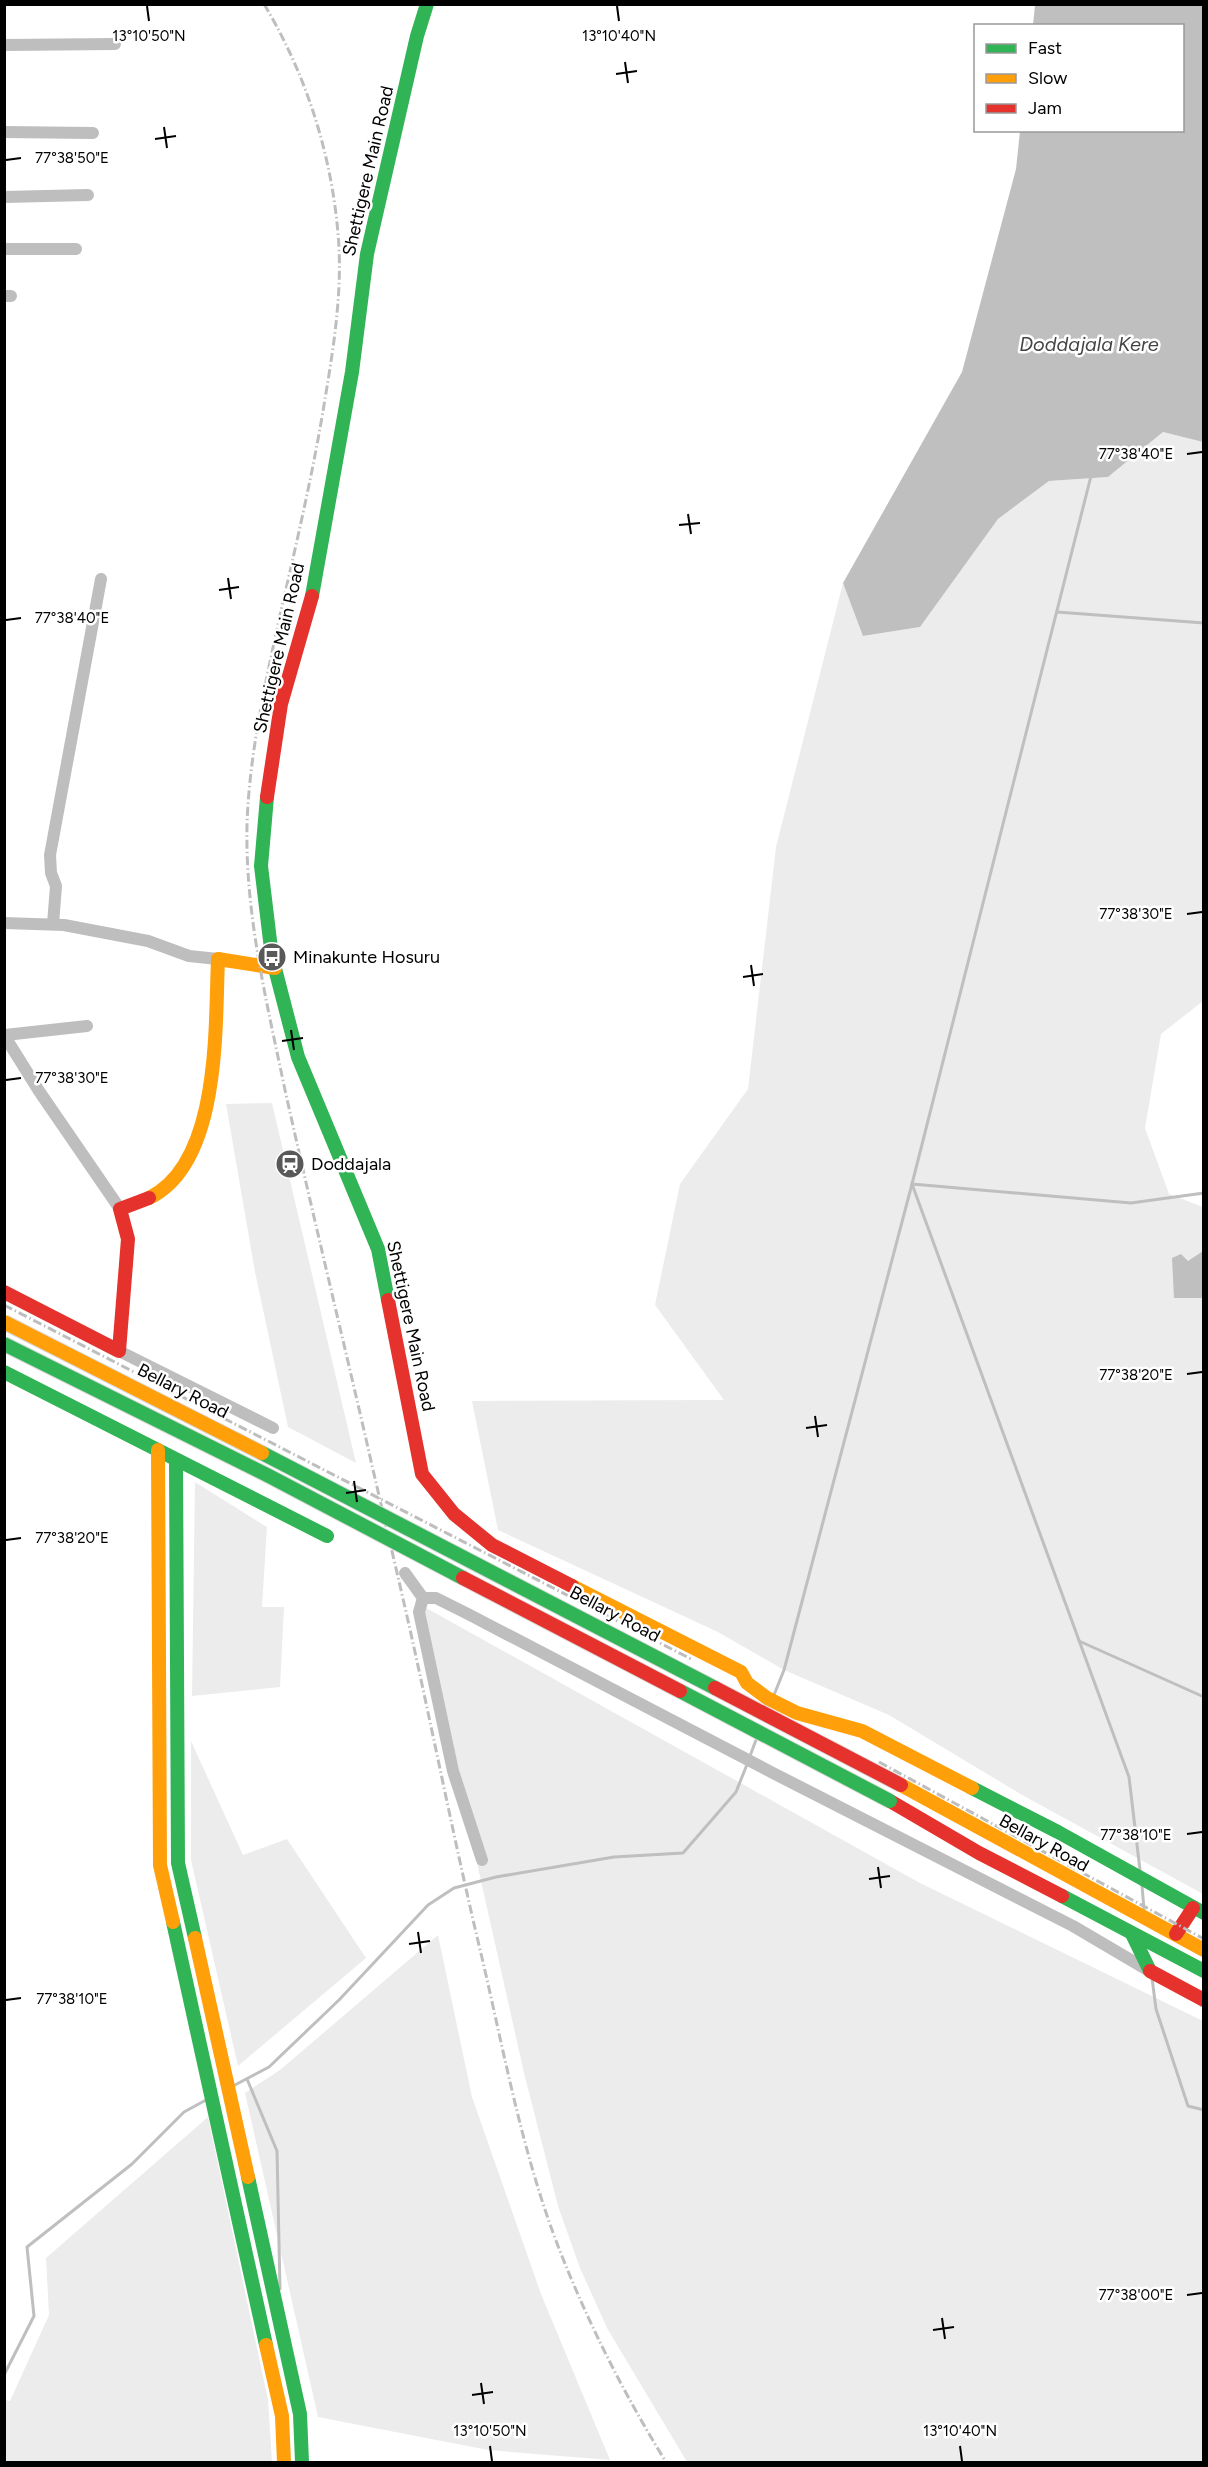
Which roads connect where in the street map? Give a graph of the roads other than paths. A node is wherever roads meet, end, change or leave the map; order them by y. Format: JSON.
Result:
{"nodes":[{"id":1,"x":427,"y":4,"type":"edge"},
{"id":2,"x":115,"y":44,"type":"dead end"},
{"id":3,"x":4,"y":45,"type":"edge"},
{"id":4,"x":4,"y":132,"type":"edge"},
{"id":5,"x":93,"y":133,"type":"dead end"},
{"id":6,"x":88,"y":195,"type":"dead end"},
{"id":7,"x":4,"y":196,"type":"edge"},
{"id":8,"x":4,"y":249,"type":"edge"},
{"id":9,"x":76,"y":249,"type":"dead end"},
{"id":10,"x":101,"y":579,"type":"dead end"},
{"id":11,"x":4,"y":923,"type":"edge"},
{"id":12,"x":53,"y":924,"type":"junction"},
{"id":13,"x":218,"y":959,"type":"junction"},
{"id":14,"x":275,"y":968,"type":"junction"},
{"id":15,"x":87,"y":1026,"type":"dead end"},
{"id":16,"x":4,"y":1035,"type":"edge"},
{"id":17,"x":120,"y":1209,"type":"junction"},
{"id":18,"x":4,"y":1292,"type":"edge"},
{"id":19,"x":4,"y":1322,"type":"edge"},
{"id":20,"x":4,"y":1344,"type":"edge"},
{"id":21,"x":119,"y":1351,"type":"junction"},
{"id":22,"x":4,"y":1372,"type":"edge"},
{"id":23,"x":273,"y":1428,"type":"dead end"},
{"id":24,"x":158,"y":1450,"type":"junction"},
{"id":25,"x":176,"y":1460,"type":"junction"},
{"id":26,"x":327,"y":1536,"type":"dead end"},
{"id":27,"x":405,"y":1573,"type":"dead end"},
{"id":28,"x":423,"y":1598,"type":"junction"},
{"id":29,"x":482,"y":1860,"type":"dead end"},
{"id":30,"x":1198,"y":1911,"type":"edge"},
{"id":31,"x":1176,"y":1934,"type":"junction"},
{"id":32,"x":1143,"y":1939,"type":"junction"},
{"id":33,"x":1203,"y":1950,"type":"edge"},
{"id":34,"x":1203,"y":1971,"type":"edge"},
{"id":35,"x":1152,"y":1973,"type":"junction"},
{"id":36,"x":1203,"y":2000,"type":"edge"},
{"id":37,"x":284,"y":2463,"type":"edge"},
{"id":38,"x":302,"y":2463,"type":"edge"}],
"edges":[{"from":1,"to":14,"type":"main road","name":"Shettigere Main Road"},
{"from":2,"to":3,"type":"street"},
{"from":4,"to":5,"type":"street"},
{"from":6,"to":7,"type":"street"},
{"from":8,"to":9,"type":"street"},
{"from":10,"to":12,"type":"street"},
{"from":11,"to":12,"type":"street"},
{"from":12,"to":13,"type":"street"},
{"from":13,"to":14,"type":"main road"},
{"from":13,"to":17,"type":"main road"},
{"from":14,"to":30,"type":"main road","name":"Shettigere Main Road"},
{"from":15,"to":16,"type":"street"},
{"from":16,"to":17,"type":"street"},
{"from":17,"to":21,"type":"main road"},
{"from":18,"to":21,"type":"main road"},
{"from":19,"to":31,"type":"main road","name":"Bellary Road","bridge":true},
{"from":20,"to":32,"type":"main road","name":"Bellary Road","bridge":true},
{"from":21,"to":23,"type":"street"},
{"from":22,"to":24,"type":"main road"},
{"from":24,"to":25,"type":"main road"},
{"from":24,"to":37,"type":"main road"},
{"from":25,"to":26,"type":"main road"},
{"from":25,"to":38,"type":"main road"},
{"from":27,"to":28,"type":"street"},
{"from":28,"to":29,"type":"street"},
{"from":28,"to":35,"type":"street"},
{"from":30,"to":31,"type":"main road"},
{"from":31,"to":33,"type":"main road","name":"Bellary Road"},
{"from":32,"to":34,"type":"main road","name":"Bellary Road"},
{"from":32,"to":35,"type":"main road"},
{"from":35,"to":36,"type":"main road"}]}
